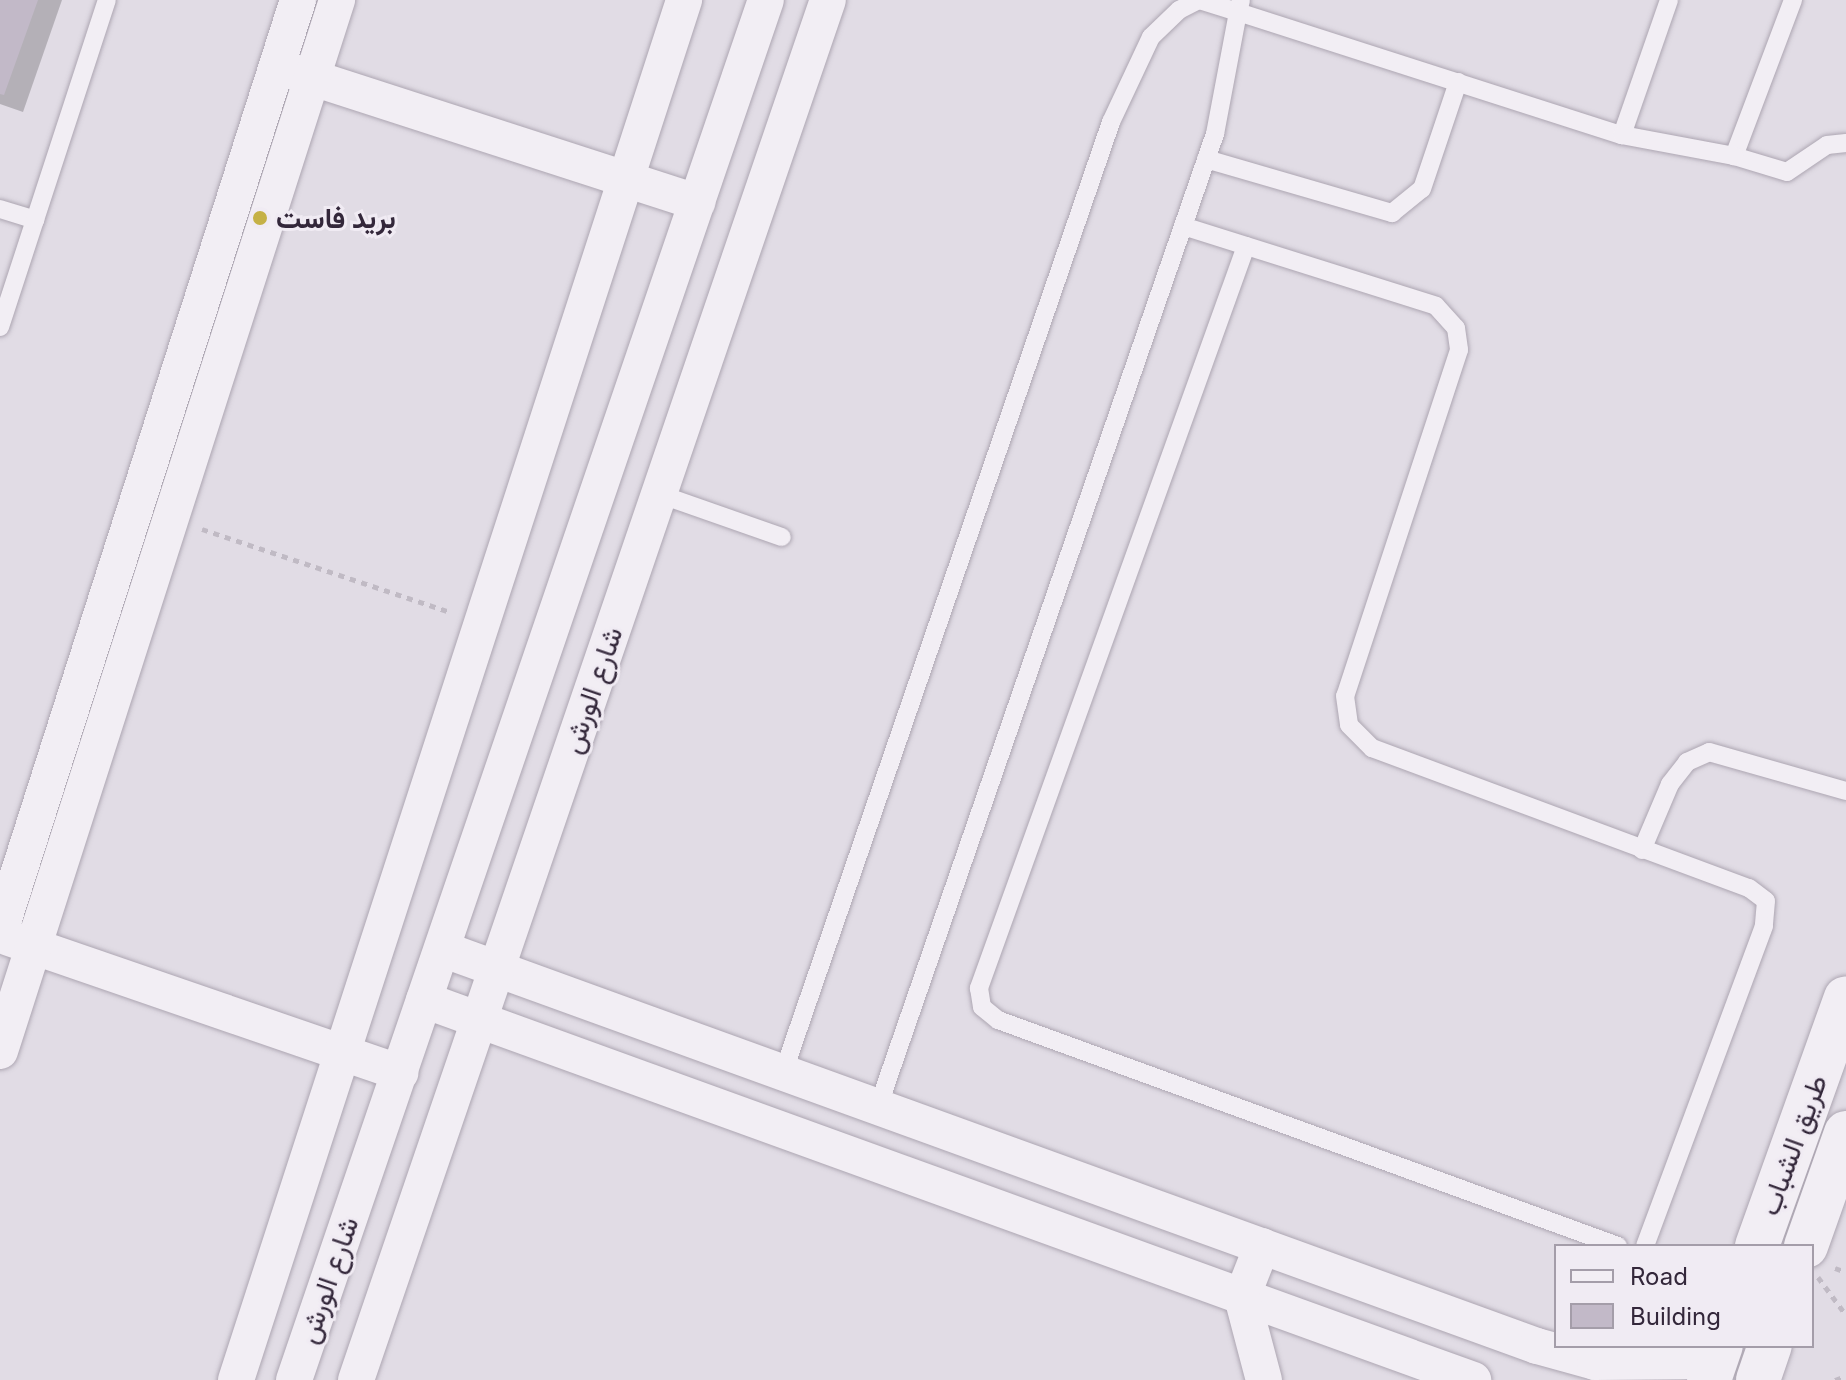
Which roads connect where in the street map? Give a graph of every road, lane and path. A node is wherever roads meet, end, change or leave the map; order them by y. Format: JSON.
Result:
{"nodes":[{"id":1,"x":107,"y":0,"type":"edge"},
{"id":2,"x":298,"y":0,"type":"edge"},
{"id":3,"x":337,"y":0,"type":"edge"},
{"id":4,"x":684,"y":0,"type":"edge"},
{"id":5,"x":766,"y":0,"type":"edge"},
{"id":6,"x":828,"y":0,"type":"edge"},
{"id":7,"x":1669,"y":0,"type":"edge"},
{"id":8,"x":1793,"y":0,"type":"edge"},
{"id":9,"x":1239,"y":6,"type":"edge"},
{"id":10,"x":276,"y":66,"type":"junction"},
{"id":11,"x":311,"y":78,"type":"junction"},
{"id":12,"x":1458,"y":82,"type":"junction"},
{"id":13,"x":1622,"y":135,"type":"junction"},
{"id":14,"x":1846,"y":143,"type":"edge"},
{"id":15,"x":1734,"y":156,"type":"junction"},
{"id":16,"x":1206,"y":159,"type":"junction"},
{"id":17,"x":622,"y":178,"type":"junction"},
{"id":18,"x":697,"y":202,"type":"junction"},
{"id":19,"x":0,"y":209,"type":"edge"},
{"id":20,"x":35,"y":220,"type":"junction"},
{"id":21,"x":1183,"y":226,"type":"junction"},
{"id":22,"x":1246,"y":246,"type":"junction"},
{"id":23,"x":0,"y":327,"type":"edge"},
{"id":24,"x":659,"y":494,"type":"junction"},
{"id":25,"x":171,"y":518,"type":"junction"},
{"id":26,"x":782,"y":537,"type":"dead end"},
{"id":27,"x":480,"y":623,"type":"junction"},
{"id":28,"x":1846,"y":791,"type":"edge"},
{"id":29,"x":1642,"y":850,"type":"junction"},
{"id":30,"x":11,"y":937,"type":"edge"},
{"id":31,"x":442,"y":949,"type":"junction"},
{"id":32,"x":497,"y":969,"type":"junction"},
{"id":33,"x":1846,"y":998,"type":"edge"},
{"id":34,"x":424,"y":1000,"type":"junction"},
{"id":35,"x":479,"y":1020,"type":"junction"},
{"id":36,"x":0,"y":1051,"type":"edge"},
{"id":37,"x":340,"y":1052,"type":"junction"},
{"id":38,"x":400,"y":1073,"type":"junction"},
{"id":39,"x":783,"y":1073,"type":"junction"},
{"id":40,"x":878,"y":1107,"type":"junction"},
{"id":41,"x":1846,"y":1133,"type":"edge"},
{"id":42,"x":1613,"y":1244,"type":"edge"},
{"id":43,"x":1646,"y":1244,"type":"edge"},
{"id":44,"x":1758,"y":1244,"type":"edge"},
{"id":45,"x":1807,"y":1244,"type":"edge"},
{"id":46,"x":1262,"y":1246,"type":"junction"},
{"id":47,"x":1814,"y":1271,"type":"edge"},
{"id":48,"x":1242,"y":1297,"type":"junction"},
{"id":49,"x":1846,"y":1315,"type":"edge"},
{"id":50,"x":1554,"y":1348,"type":"edge"},
{"id":51,"x":1555,"y":1348,"type":"edge"},
{"id":52,"x":1769,"y":1348,"type":"edge"},
{"id":53,"x":1420,"y":1361,"type":"junction"},
{"id":54,"x":1715,"y":1362,"type":"edge"},
{"id":55,"x":1846,"y":1376,"type":"edge"},
{"id":56,"x":236,"y":1380,"type":"edge"},
{"id":57,"x":294,"y":1380,"type":"edge"},
{"id":58,"x":356,"y":1380,"type":"edge"},
{"id":59,"x":1264,"y":1380,"type":"edge"},
{"id":60,"x":1389,"y":1380,"type":"edge"},
{"id":61,"x":1473,"y":1380,"type":"edge"},
{"id":62,"x":1758,"y":1380,"type":"edge"},
{"id":63,"x":1835,"y":1380,"type":"edge"}],
"edges":[{"from":1,"to":20,"type":"lane"},
{"from":2,"to":10,"type":"street"},
{"from":3,"to":11,"type":"street"},
{"from":4,"to":17,"type":"street"},
{"from":5,"to":18,"type":"street","name":"شارع الورش"},
{"from":6,"to":24,"type":"street","name":"شارع الورش"},
{"from":7,"to":13,"type":"lane"},
{"from":8,"to":15,"type":"lane"},
{"from":9,"to":12,"type":"lane"},
{"from":9,"to":16,"type":"lane"},
{"from":9,"to":39,"type":"lane"},
{"from":10,"to":11,"type":"street"},
{"from":10,"to":30,"type":"street"},
{"from":11,"to":17,"type":"street"},
{"from":11,"to":25,"type":"street"},
{"from":12,"to":13,"type":"lane"},
{"from":12,"to":16,"type":"lane"},
{"from":13,"to":15,"type":"lane"},
{"from":14,"to":15,"type":"lane"},
{"from":16,"to":21,"type":"lane"},
{"from":17,"to":18,"type":"street"},
{"from":17,"to":27,"type":"street"},
{"from":18,"to":31,"type":"street","name":"شارع الورش"},
{"from":19,"to":20,"type":"lane"},
{"from":20,"to":23,"type":"lane"},
{"from":21,"to":22,"type":"lane"},
{"from":21,"to":40,"type":"lane"},
{"from":22,"to":29,"type":"lane"},
{"from":22,"to":42,"type":"lane"},
{"from":24,"to":26,"type":"lane"},
{"from":24,"to":32,"type":"street","name":"شارع الورش"},
{"from":25,"to":27,"type":"path"},
{"from":25,"to":30,"type":"street"},
{"from":27,"to":37,"type":"street"},
{"from":28,"to":29,"type":"lane"},
{"from":29,"to":43,"type":"lane"},
{"from":30,"to":36,"type":"street"},
{"from":30,"to":37,"type":"street"},
{"from":31,"to":32,"type":"street"},
{"from":31,"to":34,"type":"street","name":"شارع الورش"},
{"from":32,"to":35,"type":"street","name":"شارع الورش"},
{"from":32,"to":39,"type":"street"},
{"from":33,"to":44,"type":"street","name":"طريق الشباب"},
{"from":34,"to":35,"type":"street"},
{"from":34,"to":38,"type":"street","name":"شارع الورش"},
{"from":35,"to":48,"type":"street"},
{"from":35,"to":58,"type":"street","name":"شارع الورش"},
{"from":37,"to":38,"type":"street"},
{"from":37,"to":56,"type":"street"},
{"from":38,"to":57,"type":"street","name":"شارع الورش"},
{"from":39,"to":40,"type":"street"},
{"from":40,"to":46,"type":"street"},
{"from":41,"to":45,"type":"street","name":"طريق الشباب"},
{"from":46,"to":48,"type":"street"},
{"from":46,"to":50,"type":"street"},
{"from":47,"to":49,"type":"path"},
{"from":48,"to":53,"type":"street"},
{"from":48,"to":59,"type":"street"},
{"from":51,"to":54,"type":"street"},
{"from":52,"to":62,"type":"street"},
{"from":53,"to":60,"type":"street"},
{"from":53,"to":61,"type":"street"},
{"from":55,"to":63,"type":"path"}]}
